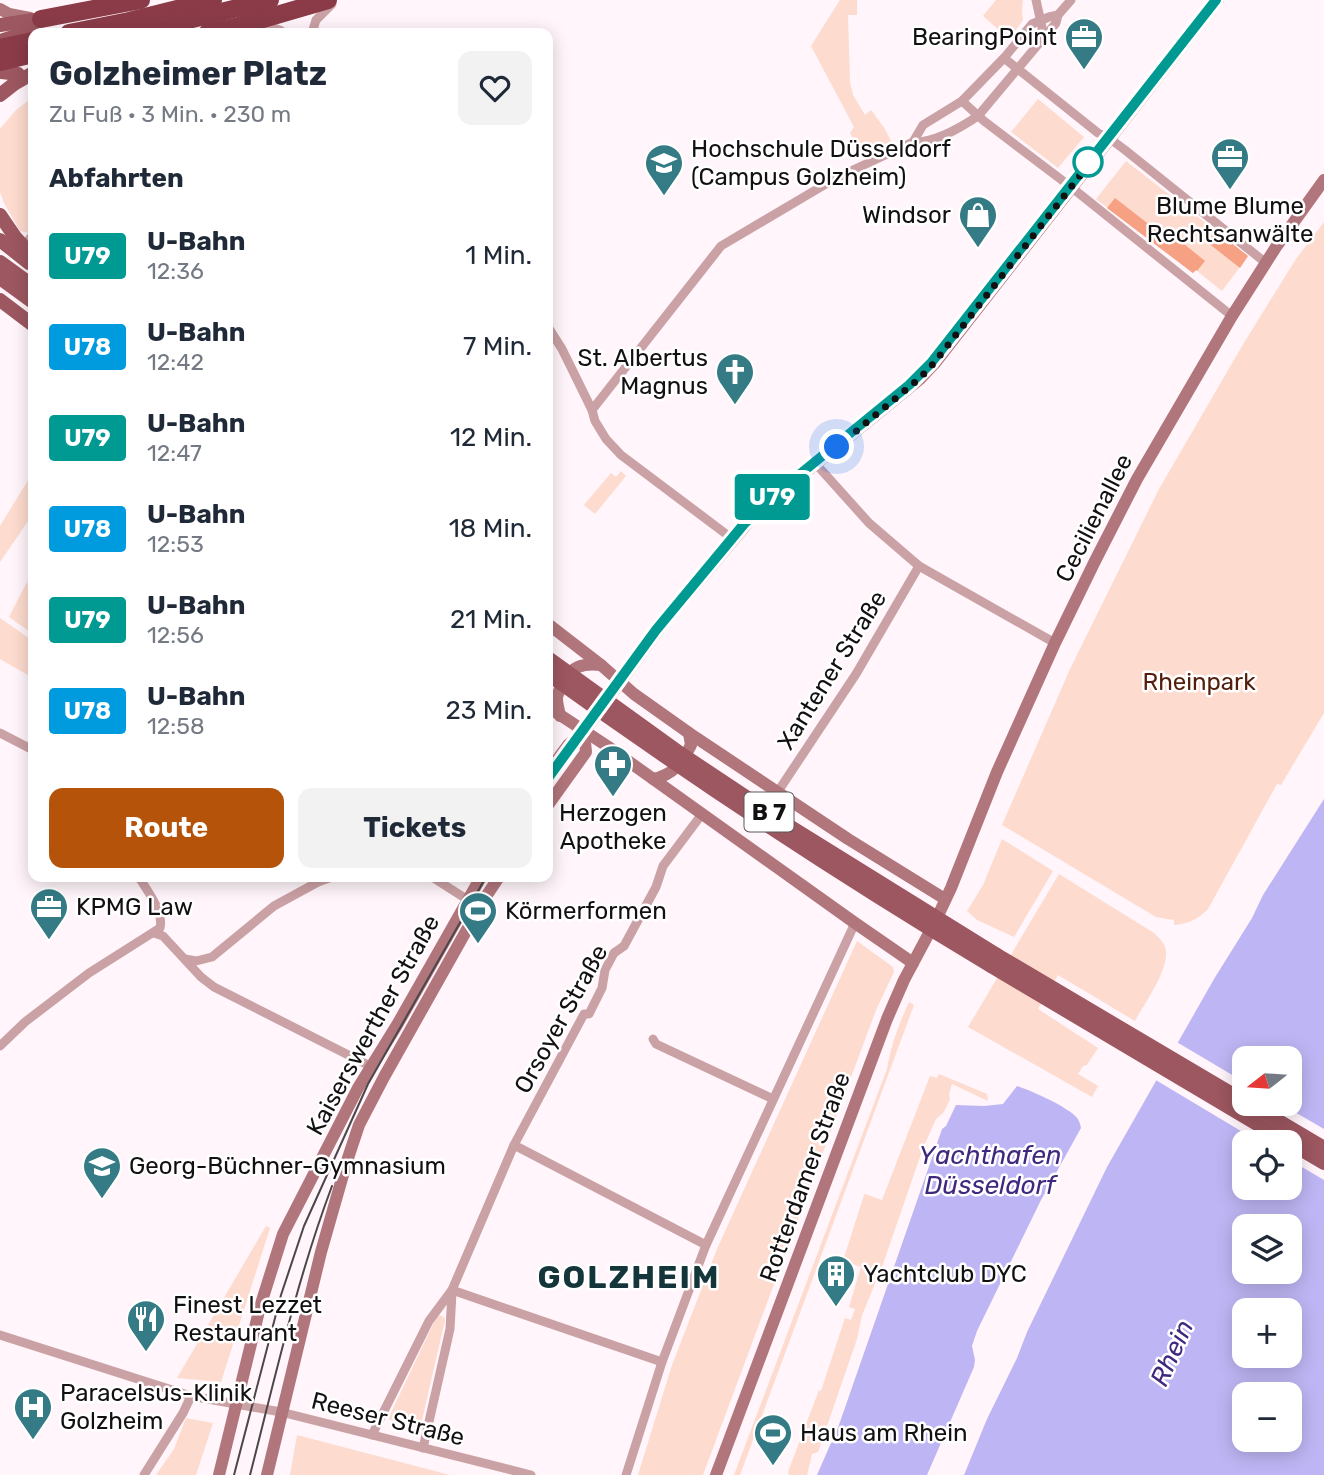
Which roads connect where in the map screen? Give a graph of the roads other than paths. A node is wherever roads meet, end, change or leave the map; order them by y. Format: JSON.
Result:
{"nodes":[{"id":1,"x":141,"y":0,"type":"edge"},
{"id":2,"x":213,"y":0,"type":"edge"},
{"id":3,"x":270,"y":0,"type":"edge"},
{"id":4,"x":328,"y":0,"type":"edge"},
{"id":5,"x":336,"y":0,"type":"edge"},
{"id":6,"x":1035,"y":0,"type":"edge"},
{"id":7,"x":1071,"y":0,"type":"edge"},
{"id":8,"x":1219,"y":0,"type":"edge"},
{"id":9,"x":0,"y":9,"type":"edge"},
{"id":10,"x":1058,"y":15,"type":"junction"},
{"id":11,"x":41,"y":19,"type":"junction"},
{"id":12,"x":1040,"y":20,"type":"junction"},
{"id":13,"x":0,"y":25,"type":"edge"},
{"id":14,"x":239,"y":26,"type":"junction"},
{"id":15,"x":91,"y":28,"type":"edge"},
{"id":16,"x":155,"y":28,"type":"edge"},
{"id":17,"x":230,"y":28,"type":"edge"},
{"id":18,"x":273,"y":28,"type":"edge"},
{"id":19,"x":314,"y":28,"type":"edge"},
{"id":20,"x":1042,"y":40,"type":"junction"},
{"id":21,"x":0,"y":41,"type":"edge"},
{"id":22,"x":28,"y":42,"type":"edge"},
{"id":23,"x":0,"y":48,"type":"edge"},
{"id":24,"x":28,"y":55,"type":"edge"},
{"id":25,"x":1004,"y":58,"type":"junction"},
{"id":26,"x":0,"y":62,"type":"edge"},
{"id":27,"x":0,"y":69,"type":"edge"},
{"id":28,"x":1017,"y":69,"type":"junction"},
{"id":29,"x":28,"y":73,"type":"edge"},
{"id":30,"x":18,"y":74,"type":"junction"},
{"id":31,"x":28,"y":75,"type":"edge"},
{"id":32,"x":0,"y":79,"type":"edge"},
{"id":33,"x":0,"y":95,"type":"edge"},
{"id":34,"x":962,"y":102,"type":"junction"},
{"id":35,"x":978,"y":116,"type":"junction"},
{"id":36,"x":1109,"y":138,"type":"junction"},
{"id":37,"x":913,"y":142,"type":"junction"},
{"id":38,"x":1324,"y":180,"type":"edge"},
{"id":39,"x":1071,"y":187,"type":"junction"},
{"id":40,"x":0,"y":218,"type":"edge"},
{"id":41,"x":0,"y":240,"type":"edge"},
{"id":42,"x":24,"y":247,"type":"edge"},
{"id":43,"x":0,"y":262,"type":"edge"},
{"id":44,"x":28,"y":262,"type":"edge"},
{"id":45,"x":1266,"y":262,"type":"junction"},
{"id":46,"x":0,"y":278,"type":"edge"},
{"id":47,"x":28,"y":282,"type":"edge"},
{"id":48,"x":28,"y":298,"type":"edge"},
{"id":49,"x":0,"y":300,"type":"edge"},
{"id":50,"x":1232,"y":316,"type":"junction"},
{"id":51,"x":28,"y":321,"type":"edge"},
{"id":52,"x":553,"y":335,"type":"edge"},
{"id":53,"x":592,"y":410,"type":"junction"},
{"id":54,"x":816,"y":464,"type":"junction"},
{"id":55,"x":734,"y":540,"type":"junction"},
{"id":56,"x":919,"y":566,"type":"junction"},
{"id":57,"x":553,"y":628,"type":"edge"},
{"id":58,"x":1055,"y":643,"type":"junction"},
{"id":59,"x":553,"y":662,"type":"edge"},
{"id":60,"x":601,"y":665,"type":"junction"},
{"id":61,"x":553,"y":678,"type":"edge"},
{"id":62,"x":621,"y":682,"type":"junction"},
{"id":63,"x":553,"y":711,"type":"edge"},
{"id":64,"x":560,"y":716,"type":"junction"},
{"id":65,"x":584,"y":732,"type":"junction"},
{"id":66,"x":0,"y":733,"type":"edge"},
{"id":67,"x":689,"y":733,"type":"junction"},
{"id":68,"x":28,"y":747,"type":"edge"},
{"id":69,"x":553,"y":765,"type":"edge"},
{"id":70,"x":653,"y":779,"type":"junction"},
{"id":71,"x":777,"y":793,"type":"junction"},
{"id":72,"x":553,"y":798,"type":"edge"},
{"id":73,"x":702,"y":814,"type":"junction"},
{"id":74,"x":142,"y":882,"type":"edge"},
{"id":75,"x":318,"y":882,"type":"edge"},
{"id":76,"x":440,"y":882,"type":"edge"},
{"id":77,"x":478,"y":882,"type":"edge"},
{"id":78,"x":496,"y":882,"type":"edge"},
{"id":79,"x":945,"y":899,"type":"junction"},
{"id":80,"x":468,"y":900,"type":"junction"},
{"id":81,"x":855,"y":923,"type":"junction"},
{"id":82,"x":154,"y":933,"type":"junction"},
{"id":83,"x":183,"y":958,"type":"junction"},
{"id":84,"x":994,"y":960,"type":"junction"},
{"id":85,"x":913,"y":963,"type":"junction"},
{"id":86,"x":653,"y":1039,"type":"dead end"},
{"id":87,"x":0,"y":1046,"type":"edge"},
{"id":88,"x":372,"y":1067,"type":"junction"},
{"id":89,"x":1232,"y":1094,"type":"edge"},
{"id":90,"x":773,"y":1100,"type":"junction"},
{"id":91,"x":1270,"y":1116,"type":"edge"},
{"id":92,"x":1268,"y":1130,"type":"edge"},
{"id":93,"x":514,"y":1145,"type":"junction"},
{"id":94,"x":1324,"y":1148,"type":"edge"},
{"id":95,"x":1302,"y":1150,"type":"edge"},
{"id":96,"x":1324,"y":1163,"type":"edge"},
{"id":97,"x":706,"y":1245,"type":"junction"},
{"id":98,"x":452,"y":1290,"type":"junction"},
{"id":99,"x":0,"y":1335,"type":"edge"},
{"id":100,"x":662,"y":1363,"type":"junction"},
{"id":101,"x":191,"y":1396,"type":"junction"},
{"id":102,"x":235,"y":1405,"type":"junction"},
{"id":103,"x":281,"y":1412,"type":"junction"},
{"id":104,"x":372,"y":1435,"type":"junction"},
{"id":105,"x":423,"y":1448,"type":"junction"},
{"id":106,"x":144,"y":1475,"type":"edge"},
{"id":107,"x":219,"y":1475,"type":"edge"},
{"id":108,"x":267,"y":1475,"type":"edge"},
{"id":109,"x":531,"y":1475,"type":"edge"},
{"id":110,"x":626,"y":1475,"type":"edge"},
{"id":111,"x":716,"y":1475,"type":"edge"}],
"edges":[{"from":1,"to":11,"type":"highway"},
{"from":2,"to":15,"type":"highway"},
{"from":3,"to":16,"type":"highway"},
{"from":4,"to":14,"type":"highway"},
{"from":5,"to":19,"type":"street"},
{"from":6,"to":12,"type":"street"},
{"from":7,"to":10,"type":"street"},
{"from":8,"to":36,"type":"street"},
{"from":9,"to":11,"type":"street"},
{"from":10,"to":12,"type":"street"},
{"from":10,"to":20,"type":"street"},
{"from":11,"to":13,"type":"main road"},
{"from":11,"to":21,"type":"main road"},
{"from":12,"to":20,"type":"street"},
{"from":12,"to":25,"type":"street"},
{"from":14,"to":17,"type":"highway"},
{"from":14,"to":18,"type":"street"},
{"from":20,"to":28,"type":"street"},
{"from":22,"to":23,"type":"highway"},
{"from":24,"to":26,"type":"highway"},
{"from":25,"to":28,"type":"street"},
{"from":25,"to":34,"type":"street"},
{"from":27,"to":30,"type":"main road"},
{"from":28,"to":35,"type":"street"},
{"from":28,"to":36,"type":"street"},
{"from":29,"to":30,"type":"main road"},
{"from":30,"to":32,"type":"main road"},
{"from":31,"to":33,"type":"main road"},
{"from":34,"to":35,"type":"street"},
{"from":34,"to":37,"type":"street"},
{"from":35,"to":37,"type":"street"},
{"from":35,"to":39,"type":"street"},
{"from":36,"to":39,"type":"street"},
{"from":36,"to":45,"type":"street"},
{"from":37,"to":53,"type":"street"},
{"from":38,"to":45,"type":"street","name":"Cecilienallee"},
{"from":39,"to":50,"type":"street"},
{"from":39,"to":54,"type":"street"},
{"from":40,"to":42,"type":"main road"},
{"from":41,"to":44,"type":"main road"},
{"from":43,"to":47,"type":"main road"},
{"from":45,"to":50,"type":"street","name":"Cecilienallee"},
{"from":46,"to":48,"type":"main road"},
{"from":49,"to":51,"type":"main road"},
{"from":50,"to":58,"type":"street","name":"Cecilienallee"},
{"from":52,"to":53,"type":"street"},
{"from":53,"to":55,"type":"street"},
{"from":54,"to":55,"type":"street"},
{"from":54,"to":56,"type":"street"},
{"from":55,"to":62,"type":"street"},
{"from":56,"to":58,"type":"street"},
{"from":56,"to":71,"type":"street","name":"Xantener Straße"},
{"from":57,"to":60,"type":"street"},
{"from":58,"to":79,"type":"street","name":"Cecilienallee"},
{"from":59,"to":84,"type":"main road","number":"B 7","bridge":true},
{"from":60,"to":62,"type":"street"},
{"from":60,"to":64,"type":"street"},
{"from":61,"to":84,"type":"main road","number":"B 7","bridge":true},
{"from":62,"to":65,"type":"street"},
{"from":62,"to":67,"type":"street"},
{"from":63,"to":64,"type":"street"},
{"from":64,"to":65,"type":"street"},
{"from":65,"to":69,"type":"street"},
{"from":65,"to":70,"type":"street"},
{"from":65,"to":72,"type":"street"},
{"from":66,"to":68,"type":"street"},
{"from":67,"to":70,"type":"street"},
{"from":67,"to":71,"type":"street"},
{"from":70,"to":73,"type":"street"},
{"from":71,"to":79,"type":"street"},
{"from":73,"to":81,"type":"street"},
{"from":73,"to":93,"type":"street","name":"Orsoyer Straße"},
{"from":74,"to":82,"type":"street"},
{"from":75,"to":83,"type":"street"},
{"from":76,"to":80,"type":"street"},
{"from":77,"to":80,"type":"street","name":"Kaiserswerther Straße"},
{"from":78,"to":103,"type":"street","name":"Kaiserswerther Straße"},
{"from":79,"to":85,"type":"street","name":"Rotterdamer Straße"},
{"from":80,"to":88,"type":"street","name":"Kaiserswerther Straße"},
{"from":81,"to":85,"type":"street"},
{"from":81,"to":90,"type":"street"},
{"from":82,"to":83,"type":"street"},
{"from":82,"to":87,"type":"street"},
{"from":83,"to":88,"type":"street"},
{"from":84,"to":89,"type":"main road","number":"B 7"},
{"from":84,"to":92,"type":"main road","number":"B 7"},
{"from":85,"to":111,"type":"street","name":"Rotterdamer Straße"},
{"from":86,"to":90,"type":"street"},
{"from":88,"to":102,"type":"street","name":"Kaiserswerther Straße"},
{"from":90,"to":97,"type":"street"},
{"from":91,"to":94,"type":"main road"},
{"from":93,"to":97,"type":"street"},
{"from":93,"to":98,"type":"street","name":"Orsoyer Straße"},
{"from":95,"to":96,"type":"main road","number":"B 7"},
{"from":97,"to":100,"type":"street"},
{"from":98,"to":100,"type":"street"},
{"from":98,"to":104,"type":"street","name":"Orsoyer Straße"},
{"from":98,"to":105,"type":"street","name":"Orsoyer Straße"},
{"from":99,"to":101,"type":"street","name":"Reeser Straße"},
{"from":100,"to":110,"type":"street"},
{"from":101,"to":102,"type":"street","name":"Reeser Straße"},
{"from":101,"to":106,"type":"street"},
{"from":102,"to":103,"type":"street","name":"Reeser Straße"},
{"from":102,"to":107,"type":"street","name":"Kaiserswerther Straße"},
{"from":103,"to":104,"type":"street","name":"Reeser Straße"},
{"from":103,"to":108,"type":"street","name":"Kaiserswerther Straße"},
{"from":104,"to":105,"type":"street","name":"Reeser Straße"},
{"from":105,"to":109,"type":"street","name":"Reeser Straße"}]}
